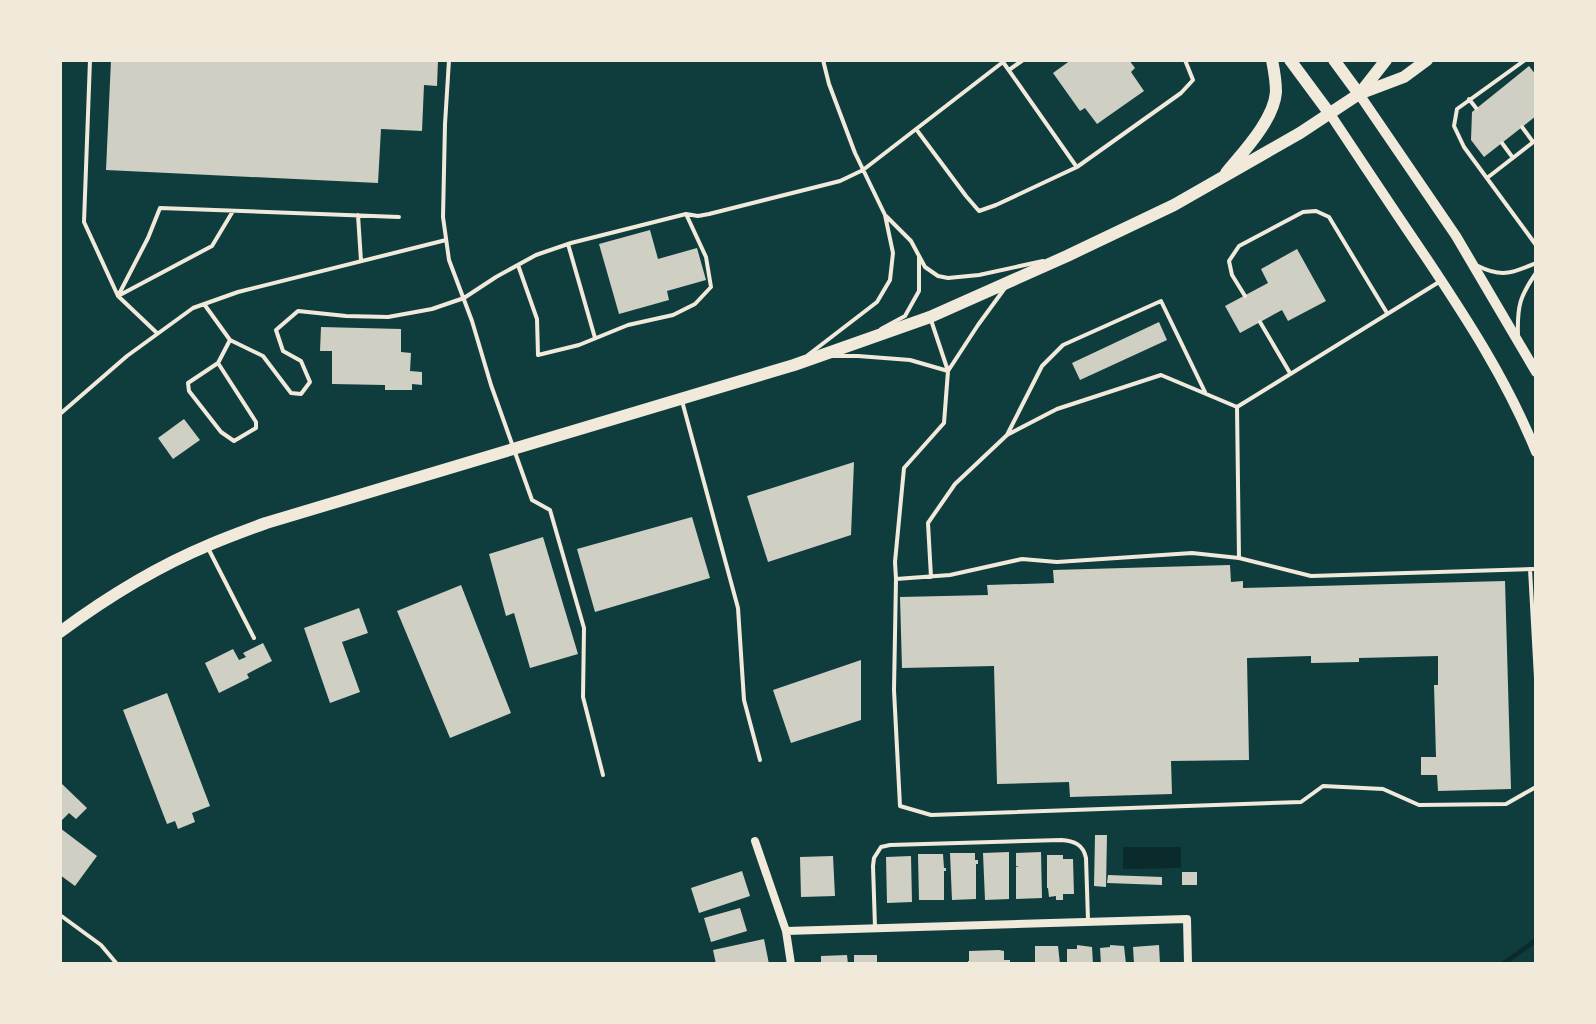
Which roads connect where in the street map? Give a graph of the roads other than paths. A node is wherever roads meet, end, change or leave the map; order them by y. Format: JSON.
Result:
{"nodes":[{"id":1,"x":90,"y":60,"type":"edge"},
{"id":2,"x":449,"y":60,"type":"edge"},
{"id":3,"x":823,"y":60,"type":"edge"},
{"id":4,"x":1023,"y":60,"type":"edge"},
{"id":5,"x":1185,"y":60,"type":"edge"},
{"id":6,"x":1272,"y":60,"type":"edge"},
{"id":7,"x":1290,"y":60,"type":"edge"},
{"id":8,"x":1334,"y":60,"type":"edge"},
{"id":9,"x":1386,"y":60,"type":"edge"},
{"id":10,"x":1427,"y":60,"type":"edge"},
{"id":11,"x":1525,"y":60,"type":"edge"},
{"id":12,"x":1002,"y":61,"type":"edge"},
{"id":13,"x":1009,"y":70,"type":"junction"},
{"id":14,"x":1511,"y":70,"type":"junction"},
{"id":15,"x":1516,"y":77,"type":"dead end"},
{"id":16,"x":1490,"y":84,"type":"junction"},
{"id":17,"x":1497,"y":93,"type":"dead end"},
{"id":18,"x":1359,"y":94,"type":"junction"},
{"id":19,"x":1469,"y":99,"type":"junction"},
{"id":20,"x":1476,"y":108,"type":"dead end"},
{"id":21,"x":1330,"y":114,"type":"junction"},
{"id":22,"x":1522,"y":127,"type":"dead end"},
{"id":23,"x":916,"y":129,"type":"junction"},
{"id":24,"x":1535,"y":141,"type":"edge"},
{"id":25,"x":1502,"y":143,"type":"dead end"},
{"id":26,"x":1513,"y":158,"type":"junction"},
{"id":27,"x":1077,"y":167,"type":"junction"},
{"id":28,"x":863,"y":170,"type":"junction"},
{"id":29,"x":1223,"y":178,"type":"junction"},
{"id":30,"x":1487,"y":178,"type":"junction"},
{"id":31,"x":233,"y":211,"type":"junction"},
{"id":32,"x":686,"y":214,"type":"junction"},
{"id":33,"x":358,"y":215,"type":"junction"},
{"id":34,"x":885,"y":215,"type":"junction"},
{"id":35,"x":399,"y":217,"type":"dead end"},
{"id":36,"x":446,"y":240,"type":"junction"},
{"id":37,"x":568,"y":244,"type":"junction"},
{"id":38,"x":1536,"y":245,"type":"edge"},
{"id":39,"x":919,"y":255,"type":"junction"},
{"id":40,"x":1067,"y":256,"type":"junction"},
{"id":41,"x":361,"y":261,"type":"junction"},
{"id":42,"x":1536,"y":263,"type":"edge"},
{"id":43,"x":1472,"y":264,"type":"junction"},
{"id":44,"x":518,"y":265,"type":"junction"},
{"id":45,"x":1536,"y":273,"type":"edge"},
{"id":46,"x":1441,"y":280,"type":"junction"},
{"id":47,"x":1011,"y":281,"type":"junction"},
{"id":48,"x":118,"y":296,"type":"junction"},
{"id":49,"x":1245,"y":296,"type":"dead end"},
{"id":50,"x":464,"y":298,"type":"junction"},
{"id":51,"x":204,"y":304,"type":"junction"},
{"id":52,"x":1387,"y":313,"type":"junction"},
{"id":53,"x":930,"y":317,"type":"junction"},
{"id":54,"x":1260,"y":322,"type":"dead end"},
{"id":55,"x":158,"y":333,"type":"junction"},
{"id":56,"x":595,"y":338,"type":"junction"},
{"id":57,"x":230,"y":340,"type":"junction"},
{"id":58,"x":1518,"y":341,"type":"junction"},
{"id":59,"x":847,"y":346,"type":"junction"},
{"id":60,"x":822,"y":356,"type":"junction"},
{"id":61,"x":218,"y":363,"type":"junction"},
{"id":62,"x":794,"y":365,"type":"junction"},
{"id":63,"x":948,"y":371,"type":"junction"},
{"id":64,"x":1536,"y":372,"type":"edge"},
{"id":65,"x":1290,"y":373,"type":"junction"},
{"id":66,"x":1206,"y":394,"type":"junction"},
{"id":67,"x":682,"y":399,"type":"junction"},
{"id":68,"x":1237,"y":407,"type":"junction"},
{"id":69,"x":60,"y":414,"type":"edge"},
{"id":70,"x":1007,"y":435,"type":"junction"},
{"id":71,"x":513,"y":449,"type":"junction"},
{"id":72,"x":1536,"y":452,"type":"edge"},
{"id":73,"x":207,"y":546,"type":"junction"},
{"id":74,"x":1239,"y":558,"type":"junction"},
{"id":75,"x":1533,"y":569,"type":"edge"},
{"id":76,"x":931,"y":577,"type":"junction"},
{"id":77,"x":896,"y":579,"type":"junction"},
{"id":78,"x":60,"y":632,"type":"edge"},
{"id":79,"x":254,"y":638,"type":"dead end"},
{"id":80,"x":1536,"y":678,"type":"edge"},
{"id":81,"x":760,"y":760,"type":"dead end"},
{"id":82,"x":603,"y":775,"type":"dead end"},
{"id":83,"x":1536,"y":787,"type":"edge"},
{"id":84,"x":755,"y":841,"type":"dead end"},
{"id":85,"x":60,"y":915,"type":"edge"},
{"id":86,"x":1088,"y":922,"type":"junction"},
{"id":87,"x":875,"y":930,"type":"junction"},
{"id":88,"x":786,"y":931,"type":"junction"},
{"id":89,"x":117,"y":964,"type":"edge"},
{"id":90,"x":791,"y":964,"type":"edge"},
{"id":91,"x":1188,"y":964,"type":"edge"}],
"edges":[{"from":1,"to":48,"type":"lane"},
{"from":2,"to":36,"type":"lane"},
{"from":3,"to":28,"type":"lane"},
{"from":4,"to":13,"type":"lane"},
{"from":5,"to":27,"type":"lane"},
{"from":6,"to":29,"type":"main road"},
{"from":7,"to":21,"type":"main road"},
{"from":8,"to":18,"type":"main road"},
{"from":9,"to":18,"type":"main road"},
{"from":10,"to":18,"type":"main road"},
{"from":11,"to":14,"type":"lane"},
{"from":12,"to":13,"type":"lane"},
{"from":12,"to":23,"type":"lane"},
{"from":13,"to":27,"type":"lane"},
{"from":14,"to":15,"type":"lane"},
{"from":14,"to":16,"type":"lane"},
{"from":16,"to":17,"type":"lane"},
{"from":16,"to":19,"type":"lane"},
{"from":18,"to":21,"type":"main road"},
{"from":18,"to":43,"type":"street"},
{"from":19,"to":20,"type":"lane"},
{"from":19,"to":30,"type":"lane"},
{"from":21,"to":29,"type":"main road"},
{"from":21,"to":46,"type":"street"},
{"from":22,"to":24,"type":"lane"},
{"from":23,"to":27,"type":"lane"},
{"from":23,"to":28,"type":"lane"},
{"from":24,"to":26,"type":"lane"},
{"from":25,"to":26,"type":"lane"},
{"from":26,"to":30,"type":"lane"},
{"from":28,"to":32,"type":"lane"},
{"from":28,"to":34,"type":"lane"},
{"from":29,"to":40,"type":"main road"},
{"from":30,"to":38,"type":"lane"},
{"from":31,"to":33,"type":"lane"},
{"from":31,"to":48,"type":"lane"},
{"from":31,"to":48,"type":"lane"},
{"from":32,"to":37,"type":"lane"},
{"from":32,"to":56,"type":"lane"},
{"from":33,"to":35,"type":"lane"},
{"from":33,"to":41,"type":"lane"},
{"from":34,"to":39,"type":"lane"},
{"from":34,"to":62,"type":"lane"},
{"from":36,"to":41,"type":"lane"},
{"from":36,"to":50,"type":"lane"},
{"from":37,"to":44,"type":"lane"},
{"from":37,"to":56,"type":"lane"},
{"from":39,"to":40,"type":"lane"},
{"from":39,"to":59,"type":"lane"},
{"from":40,"to":47,"type":"main road"},
{"from":41,"to":51,"type":"lane"},
{"from":42,"to":43,"type":"lane"},
{"from":43,"to":58,"type":"street"},
{"from":44,"to":50,"type":"lane"},
{"from":44,"to":56,"type":"lane"},
{"from":45,"to":58,"type":"lane"},
{"from":46,"to":52,"type":"lane"},
{"from":46,"to":72,"type":"street"},
{"from":47,"to":53,"type":"main road"},
{"from":47,"to":63,"type":"lane"},
{"from":48,"to":55,"type":"lane"},
{"from":49,"to":52,"type":"lane"},
{"from":50,"to":57,"type":"lane"},
{"from":50,"to":71,"type":"lane"},
{"from":51,"to":55,"type":"lane"},
{"from":51,"to":57,"type":"lane"},
{"from":52,"to":65,"type":"lane"},
{"from":53,"to":59,"type":"main road"},
{"from":53,"to":63,"type":"lane"},
{"from":54,"to":65,"type":"lane"},
{"from":55,"to":69,"type":"lane"},
{"from":57,"to":61,"type":"lane"},
{"from":58,"to":64,"type":"street"},
{"from":59,"to":60,"type":"main road"},
{"from":60,"to":62,"type":"main road"},
{"from":60,"to":63,"type":"lane"},
{"from":61,"to":61,"type":"lane"},
{"from":62,"to":67,"type":"main road"},
{"from":63,"to":77,"type":"lane"},
{"from":65,"to":68,"type":"lane"},
{"from":66,"to":68,"type":"lane"},
{"from":66,"to":70,"type":"lane"},
{"from":66,"to":70,"type":"lane"},
{"from":67,"to":71,"type":"main road"},
{"from":67,"to":81,"type":"lane"},
{"from":68,"to":74,"type":"lane"},
{"from":70,"to":76,"type":"lane"},
{"from":71,"to":73,"type":"main road"},
{"from":71,"to":82,"type":"lane"},
{"from":73,"to":78,"type":"main road"},
{"from":73,"to":79,"type":"lane"},
{"from":74,"to":75,"type":"lane"},
{"from":74,"to":76,"type":"lane"},
{"from":75,"to":80,"type":"lane"},
{"from":76,"to":77,"type":"lane"},
{"from":77,"to":83,"type":"lane"},
{"from":84,"to":88,"type":"street"},
{"from":85,"to":89,"type":"lane"},
{"from":86,"to":87,"type":"street"},
{"from":86,"to":87,"type":"lane"},
{"from":86,"to":91,"type":"street"},
{"from":87,"to":88,"type":"street"},
{"from":88,"to":90,"type":"street"}]}
